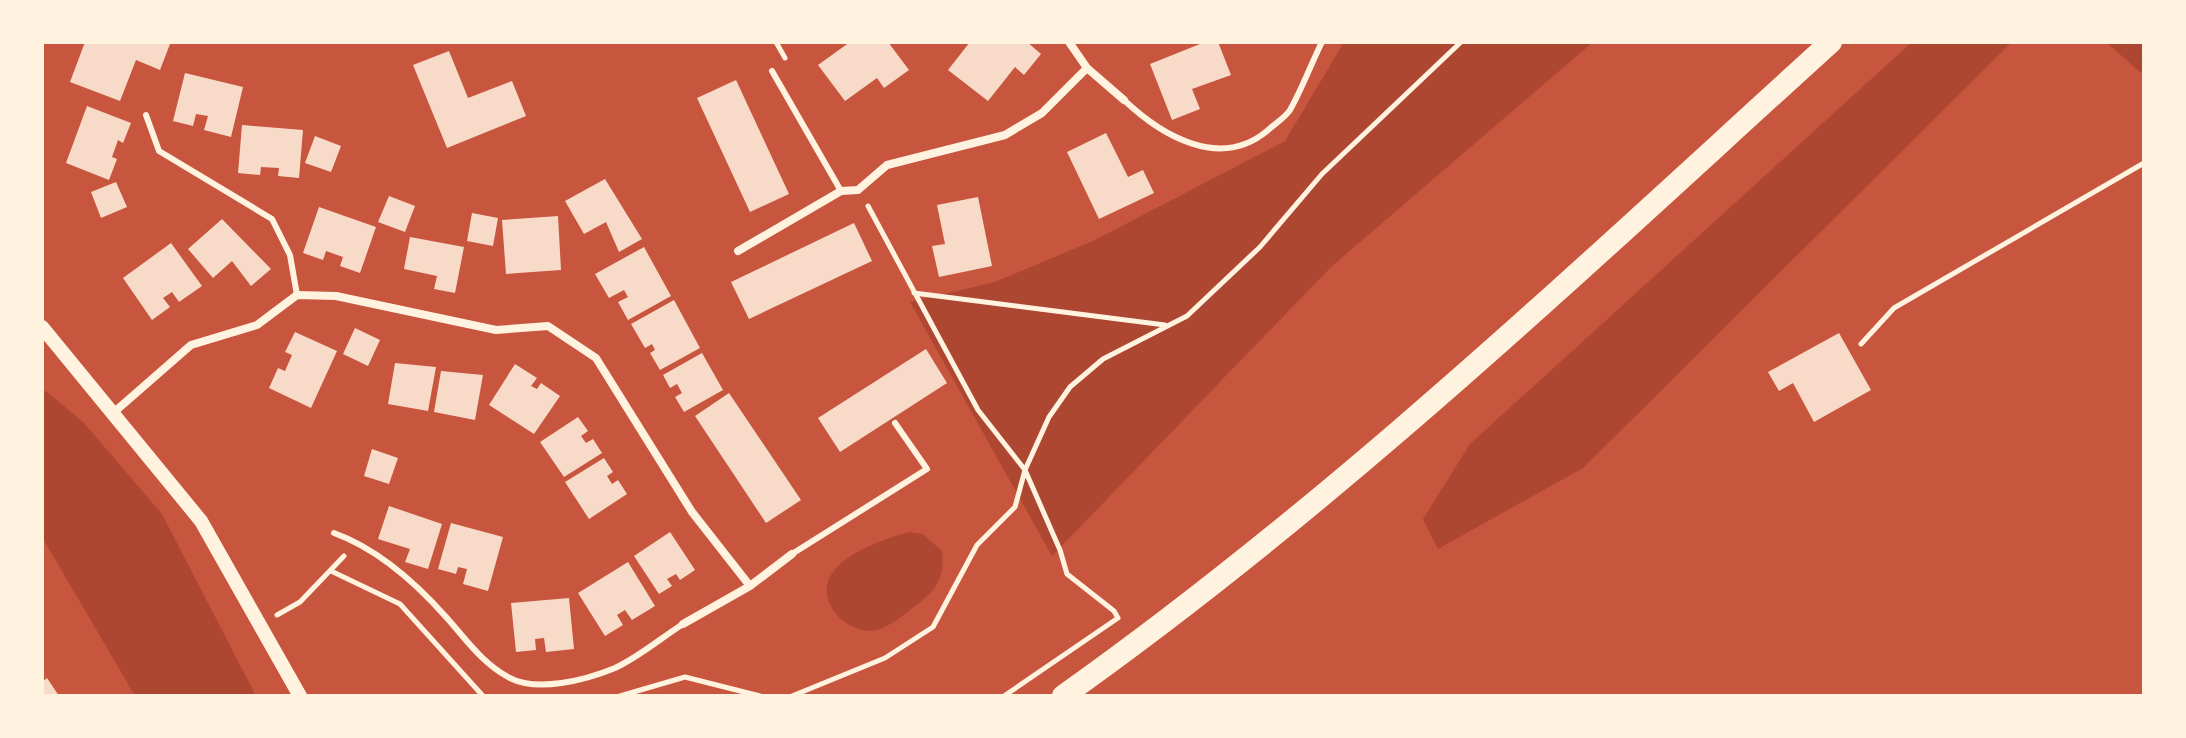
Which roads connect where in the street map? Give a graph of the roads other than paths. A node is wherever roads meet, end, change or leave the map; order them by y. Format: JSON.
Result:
{"nodes":[{"id":1,"x":1069,"y":42,"type":"edge"},
{"id":2,"x":1322,"y":42,"type":"edge"},
{"id":3,"x":1831,"y":42,"type":"edge"},
{"id":4,"x":1087,"y":68,"type":"junction"},
{"id":5,"x":772,"y":71,"type":"dead end"},
{"id":6,"x":1124,"y":100,"type":"joint"},
{"id":7,"x":146,"y":115,"type":"dead end"},
{"id":8,"x":841,"y":191,"type":"junction"},
{"id":9,"x":738,"y":251,"type":"dead end"},
{"id":10,"x":297,"y":295,"type":"junction"},
{"id":11,"x":42,"y":327,"type":"edge"},
{"id":12,"x":112,"y":414,"type":"junction"},
{"id":13,"x":895,"y":423,"type":"dead end"},
{"id":14,"x":334,"y":533,"type":"dead end"},
{"id":15,"x":792,"y":554,"type":"joint"},
{"id":16,"x":750,"y":586,"type":"junction"},
{"id":17,"x":683,"y":624,"type":"joint"},
{"id":18,"x":300,"y":696,"type":"edge"},
{"id":19,"x":1063,"y":696,"type":"edge"}],
"edges":[{"from":1,"to":4,"type":"street"},
{"from":2,"to":6,"type":"lane"},
{"from":3,"to":19,"type":"highway"},
{"from":4,"to":6,"type":"street"},
{"from":4,"to":8,"type":"street"},
{"from":5,"to":8,"type":"lane"},
{"from":7,"to":10,"type":"lane"},
{"from":8,"to":9,"type":"street"},
{"from":10,"to":12,"type":"street"},
{"from":10,"to":16,"type":"street"},
{"from":11,"to":12,"type":"street"},
{"from":12,"to":18,"type":"street"},
{"from":13,"to":15,"type":"lane"},
{"from":14,"to":17,"type":"lane"},
{"from":15,"to":16,"type":"street"},
{"from":16,"to":17,"type":"street"}]}
